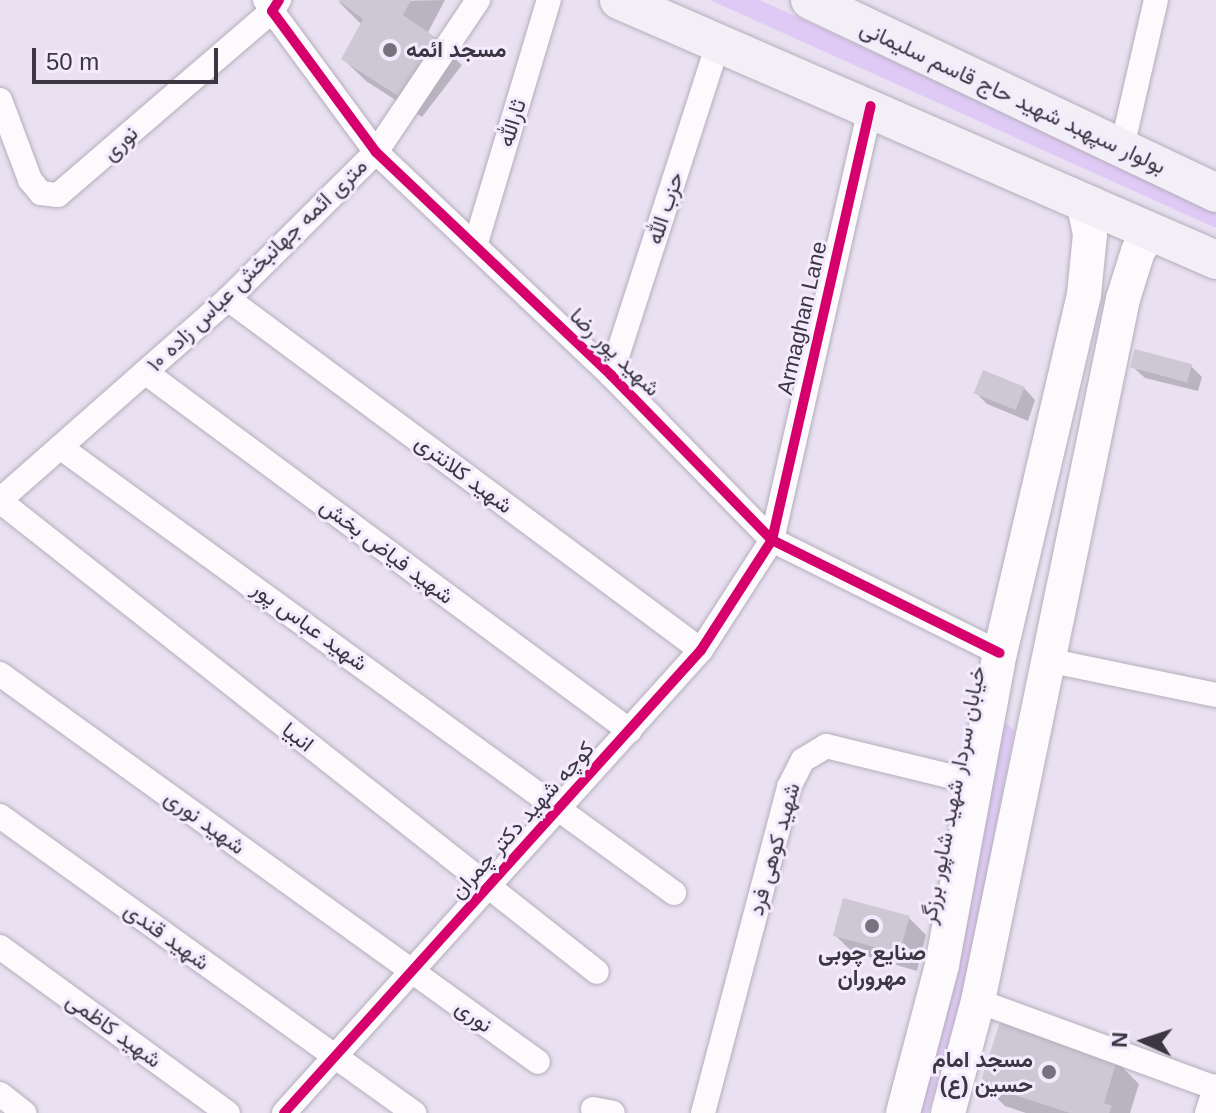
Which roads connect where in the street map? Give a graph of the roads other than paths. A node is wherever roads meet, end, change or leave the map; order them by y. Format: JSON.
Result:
{"nodes":[{"id":1,"x":478,"y":0,"type":"edge"},
{"id":2,"x":549,"y":0,"type":"edge"},
{"id":3,"x":619,"y":0,"type":"edge"},
{"id":4,"x":810,"y":0,"type":"edge"},
{"id":5,"x":1156,"y":0,"type":"edge"},
{"id":6,"x":272,"y":4,"type":"edge"},
{"id":7,"x":864,"y":13,"type":"edge"},
{"id":8,"x":719,"y":41,"type":"junction"},
{"id":9,"x":0,"y":100,"type":"edge"},
{"id":10,"x":871,"y":106,"type":"junction"},
{"id":11,"x":1122,"y":147,"type":"junction"},
{"id":12,"x":376,"y":152,"type":"junction"},
{"id":13,"x":1216,"y":193,"type":"edge"},
{"id":14,"x":1083,"y":201,"type":"junction"},
{"id":15,"x":1152,"y":230,"type":"junction"},
{"id":16,"x":475,"y":246,"type":"junction"},
{"id":17,"x":1216,"y":260,"type":"edge"},
{"id":18,"x":1084,"y":295,"type":"junction"},
{"id":19,"x":228,"y":299,"type":"junction"},
{"id":20,"x":1123,"y":299,"type":"junction"},
{"id":21,"x":145,"y":372,"type":"junction"},
{"id":22,"x":611,"y":375,"type":"junction"},
{"id":23,"x":60,"y":447,"type":"junction"},
{"id":24,"x":0,"y":500,"type":"edge"},
{"id":25,"x":772,"y":540,"type":"junction"},
{"id":26,"x":701,"y":650,"type":"junction"},
{"id":27,"x":1000,"y":653,"type":"junction"},
{"id":28,"x":1047,"y":660,"type":"junction"},
{"id":29,"x":0,"y":674,"type":"edge"},
{"id":30,"x":1216,"y":695,"type":"edge"},
{"id":31,"x":630,"y":731,"type":"junction"},
{"id":32,"x":974,"y":782,"type":"junction"},
{"id":33,"x":560,"y":806,"type":"junction"},
{"id":34,"x":0,"y":816,"type":"edge"},
{"id":35,"x":489,"y":888,"type":"junction"},
{"id":36,"x":674,"y":893,"type":"dead end"},
{"id":37,"x":0,"y":947,"type":"edge"},
{"id":38,"x":411,"y":970,"type":"junction"},
{"id":39,"x":597,"y":972,"type":"dead end"},
{"id":40,"x":978,"y":1001,"type":"junction"},
{"id":41,"x":333,"y":1055,"type":"junction"},
{"id":42,"x":538,"y":1062,"type":"dead end"},
{"id":43,"x":1216,"y":1087,"type":"edge"},
{"id":44,"x":0,"y":1094,"type":"edge"},
{"id":45,"x":24,"y":1113,"type":"edge"},
{"id":46,"x":228,"y":1113,"type":"edge"},
{"id":47,"x":284,"y":1113,"type":"edge"},
{"id":48,"x":414,"y":1113,"type":"edge"},
{"id":49,"x":703,"y":1113,"type":"edge"},
{"id":50,"x":903,"y":1113,"type":"edge"},
{"id":51,"x":948,"y":1113,"type":"edge"},
{"id":52,"x":1207,"y":1113,"type":"edge"}],
"edges":[{"from":1,"to":12,"type":"street","name":"۱۰ متری ائمه جهانبخش عباس زاده"},
{"from":2,"to":16,"type":"street","name":"ثارالله"},
{"from":3,"to":8,"type":"main road"},
{"from":4,"to":7,"type":"main road","name":"بولوار سپهبد شهید حاج قاسم سلیمانی"},
{"from":5,"to":11,"type":"street"},
{"from":6,"to":9,"type":"street","name":"نوری"},
{"from":6,"to":12,"type":"street","name":"شهید پور رضا"},
{"from":7,"to":11,"type":"main road","name":"بولوار سپهبد شهید حاج قاسم سلیمانی"},
{"from":8,"to":10,"type":"main road"},
{"from":8,"to":22,"type":"street","name":"حزب الله"},
{"from":10,"to":14,"type":"main road"},
{"from":10,"to":25,"type":"street","name":"Armaghan Lane"},
{"from":11,"to":13,"type":"main road","name":"بولوار سپهبد شهید حاج قاسم سلیمانی"},
{"from":12,"to":16,"type":"street","name":"شهید پور رضا"},
{"from":12,"to":19,"type":"street","name":"۱۰ متری ائمه جهانبخش عباس زاده"},
{"from":14,"to":15,"type":"main road"},
{"from":14,"to":18,"type":"main road","name":"خیابان سردار شهید شاپور برزگر"},
{"from":15,"to":17,"type":"main road"},
{"from":15,"to":20,"type":"main road"},
{"from":16,"to":22,"type":"street","name":"شهید پور رضا"},
{"from":18,"to":20,"type":"main road"},
{"from":18,"to":27,"type":"main road","name":"خیابان سردار شهید شاپور برزگر"},
{"from":19,"to":21,"type":"street","name":"۱۰ متری ائمه جهانبخش عباس زاده"},
{"from":19,"to":26,"type":"street","name":"شهید کلانتری"},
{"from":20,"to":28,"type":"main road"},
{"from":21,"to":23,"type":"street","name":"۱۰ متری ائمه جهانبخش عباس زاده"},
{"from":21,"to":31,"type":"street","name":"شهید فیاض بخش"},
{"from":22,"to":25,"type":"street","name":"شهید پور رضا"},
{"from":23,"to":24,"type":"street","name":"۱۰ متری ائمه جهانبخش عباس زاده"},
{"from":23,"to":33,"type":"street","name":"شهید عباس پور"},
{"from":24,"to":35,"type":"street","name":"انبیا"},
{"from":25,"to":26,"type":"street","name":"کوچه شهید دکتر چمران"},
{"from":25,"to":27,"type":"street","name":"شهید پور رضا"},
{"from":26,"to":31,"type":"street","name":"کوچه شهید دکتر چمران"},
{"from":27,"to":28,"type":"main road"},
{"from":27,"to":32,"type":"main road","name":"خیابان سردار شهید شاپور برزگر"},
{"from":28,"to":30,"type":"street"},
{"from":28,"to":40,"type":"main road"},
{"from":29,"to":38,"type":"street","name":"شهید نوری"},
{"from":31,"to":33,"type":"street","name":"کوچه شهید دکتر چمران"},
{"from":32,"to":49,"type":"street","name":"شهید کوهی فرد"},
{"from":32,"to":50,"type":"main road","name":"خیابان سردار شهید شاپور برزگر"},
{"from":33,"to":35,"type":"street","name":"کوچه شهید دکتر چمران"},
{"from":33,"to":36,"type":"street","name":"شهید عباس پور"},
{"from":34,"to":41,"type":"street","name":"شهید قندی"},
{"from":35,"to":38,"type":"street","name":"کوچه شهید دکتر چمران"},
{"from":35,"to":39,"type":"street","name":"انبیا"},
{"from":37,"to":46,"type":"street","name":"شهید کاظمی"},
{"from":38,"to":41,"type":"street","name":"کوچه شهید دکتر چمران"},
{"from":38,"to":42,"type":"street","name":"نوری"},
{"from":40,"to":43,"type":"street"},
{"from":40,"to":51,"type":"main road"},
{"from":41,"to":47,"type":"street","name":"کوچه شهید دکتر چمران"},
{"from":41,"to":48,"type":"street","name":"شهید قندی"},
{"from":43,"to":52,"type":"street"},
{"from":44,"to":45,"type":"street"}]}
